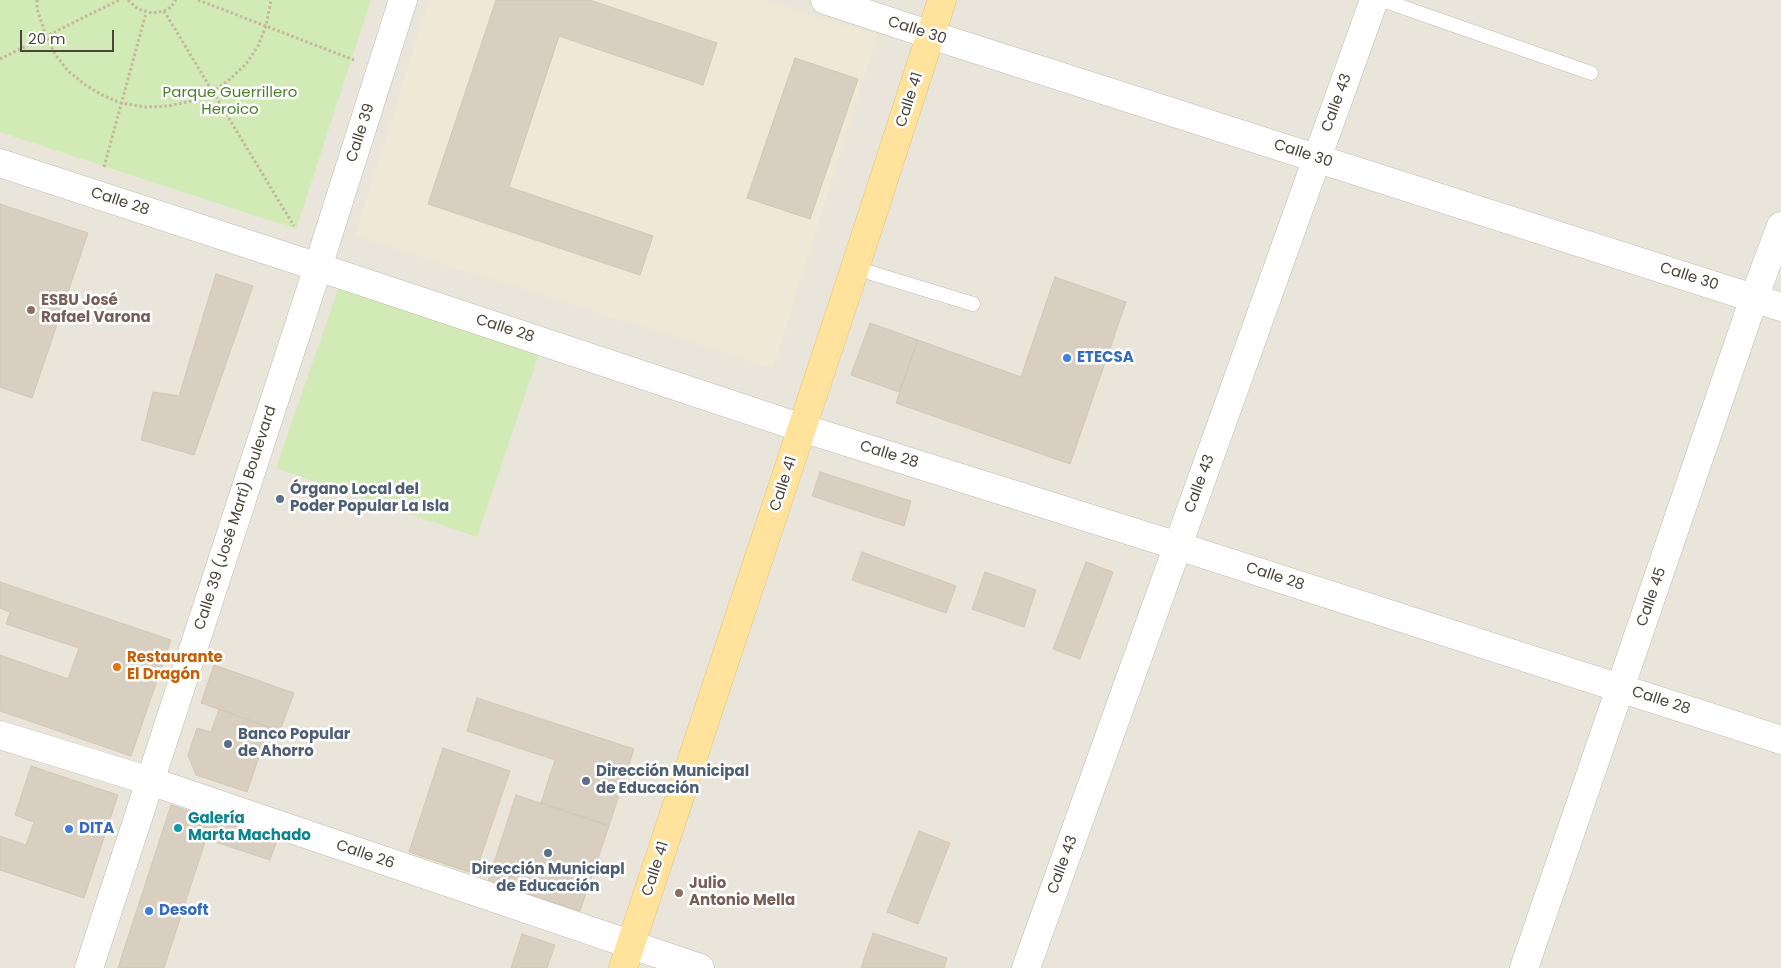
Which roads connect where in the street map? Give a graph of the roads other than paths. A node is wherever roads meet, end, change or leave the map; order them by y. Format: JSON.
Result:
{"nodes":[{"id":1,"x":403,"y":0,"type":"edge"},
{"id":2,"x":825,"y":0,"type":"edge"},
{"id":3,"x":942,"y":0,"type":"edge"},
{"id":4,"x":1374,"y":0,"type":"edge"},
{"id":5,"x":1382,"y":0,"type":"edge"},
{"id":6,"x":931,"y":35,"type":"junction"},
{"id":7,"x":1591,"y":73,"type":"dead end"},
{"id":8,"x":1317,"y":159,"type":"junction"},
{"id":9,"x":0,"y":163,"type":"edge"},
{"id":10,"x":1781,"y":226,"type":"edge"},
{"id":11,"x":318,"y":267,"type":"junction"},
{"id":12,"x":855,"y":268,"type":"junction"},
{"id":13,"x":1754,"y":298,"type":"junction"},
{"id":14,"x":973,"y":304,"type":"dead end"},
{"id":15,"x":1781,"y":307,"type":"edge"},
{"id":16,"x":802,"y":428,"type":"junction"},
{"id":17,"x":1178,"y":546,"type":"junction"},
{"id":18,"x":1621,"y":688,"type":"junction"},
{"id":19,"x":0,"y":735,"type":"edge"},
{"id":20,"x":1781,"y":740,"type":"edge"},
{"id":21,"x":150,"y":781,"type":"junction"},
{"id":22,"x":627,"y":957,"type":"edge"},
{"id":23,"x":89,"y":968,"type":"edge"},
{"id":24,"x":700,"y":968,"type":"edge"},
{"id":25,"x":1026,"y":968,"type":"edge"},
{"id":26,"x":1524,"y":968,"type":"edge"}],
"edges":[{"from":1,"to":11,"type":"street","name":"Calle 39"},
{"from":2,"to":6,"type":"street","name":"Calle 30"},
{"from":3,"to":6,"type":"main road","name":"Calle 41"},
{"from":4,"to":8,"type":"street","name":"Calle 43"},
{"from":5,"to":7,"type":"lane"},
{"from":6,"to":8,"type":"street","name":"Calle 30"},
{"from":6,"to":12,"type":"main road","name":"Calle 41"},
{"from":8,"to":13,"type":"street","name":"Calle 30"},
{"from":8,"to":17,"type":"street","name":"Calle 43"},
{"from":9,"to":11,"type":"street","name":"Calle 28"},
{"from":10,"to":13,"type":"street","name":"Calle 45"},
{"from":11,"to":16,"type":"street","name":"Calle 28"},
{"from":11,"to":21,"type":"street","name":"Calle 39 (José Martí) Boulevard"},
{"from":12,"to":14,"type":"lane"},
{"from":12,"to":16,"type":"main road","name":"Calle 41"},
{"from":13,"to":15,"type":"street","name":"Calle 30"},
{"from":13,"to":18,"type":"street","name":"Calle 45"},
{"from":16,"to":17,"type":"street","name":"Calle 28"},
{"from":16,"to":22,"type":"main road","name":"Calle 41"},
{"from":17,"to":18,"type":"street","name":"Calle 28"},
{"from":17,"to":25,"type":"street","name":"Calle 43"},
{"from":18,"to":20,"type":"street","name":"Calle 28"},
{"from":18,"to":26,"type":"street","name":"Calle 45"},
{"from":19,"to":21,"type":"street","name":"Calle 26"},
{"from":21,"to":22,"type":"street","name":"Calle 26"},
{"from":21,"to":23,"type":"street","name":"Calle 39 (José Martí) Boulevard"},
{"from":22,"to":24,"type":"street","name":"Calle 26"}]}
